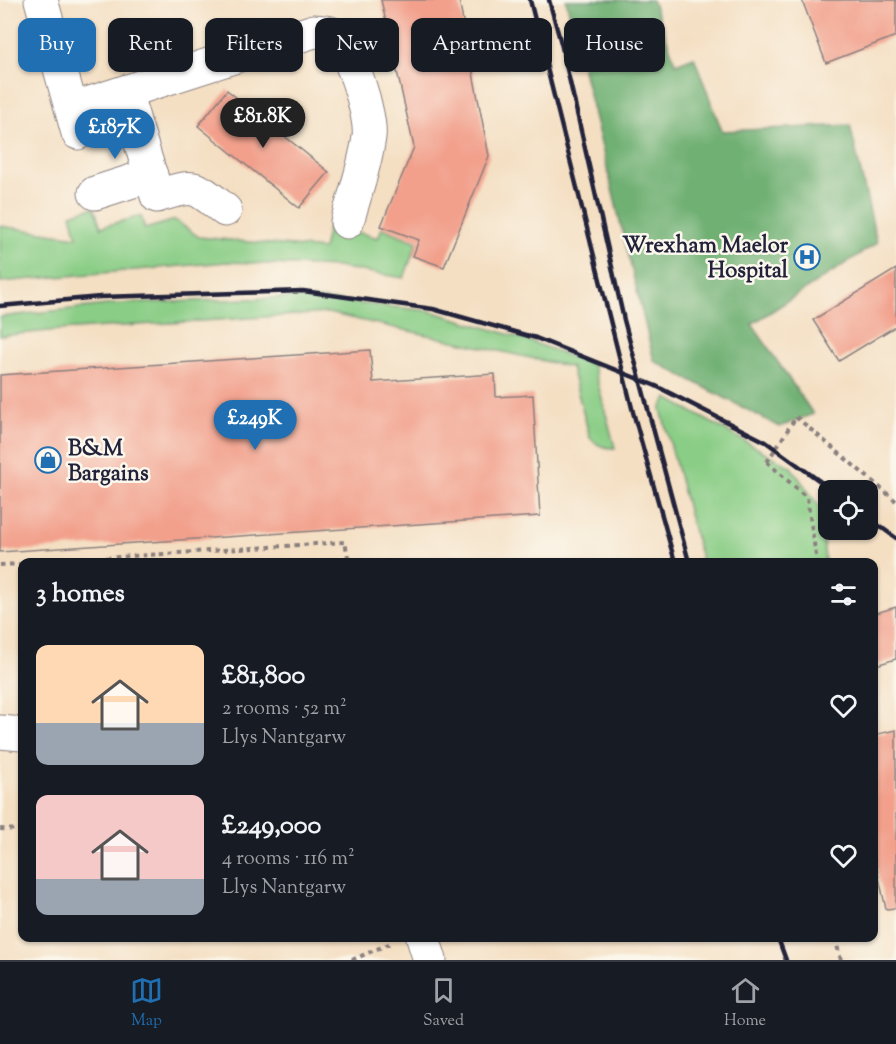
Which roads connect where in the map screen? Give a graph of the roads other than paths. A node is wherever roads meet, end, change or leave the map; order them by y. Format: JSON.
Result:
{"nodes":[{"id":1,"x":41,"y":0,"type":"edge"},
{"id":2,"x":125,"y":92,"type":"junction"},
{"id":3,"x":151,"y":175,"type":"junction"},
{"id":4,"x":95,"y":193,"type":"dead end"},
{"id":5,"x":225,"y":210,"type":"dead end"},
{"id":6,"x":347,"y":222,"type":"dead end"},
{"id":7,"x":0,"y":732,"type":"edge"},
{"id":8,"x":18,"y":734,"type":"edge"},
{"id":9,"x":424,"y":942,"type":"edge"},
{"id":10,"x":430,"y":960,"type":"edge"}],
"edges":[{"from":1,"to":2,"type":"street"},
{"from":2,"to":3,"type":"street"},
{"from":2,"to":6,"type":"street"},
{"from":3,"to":4,"type":"street"},
{"from":3,"to":5,"type":"street"},
{"from":7,"to":8,"type":"street"},
{"from":9,"to":10,"type":"street"}]}
